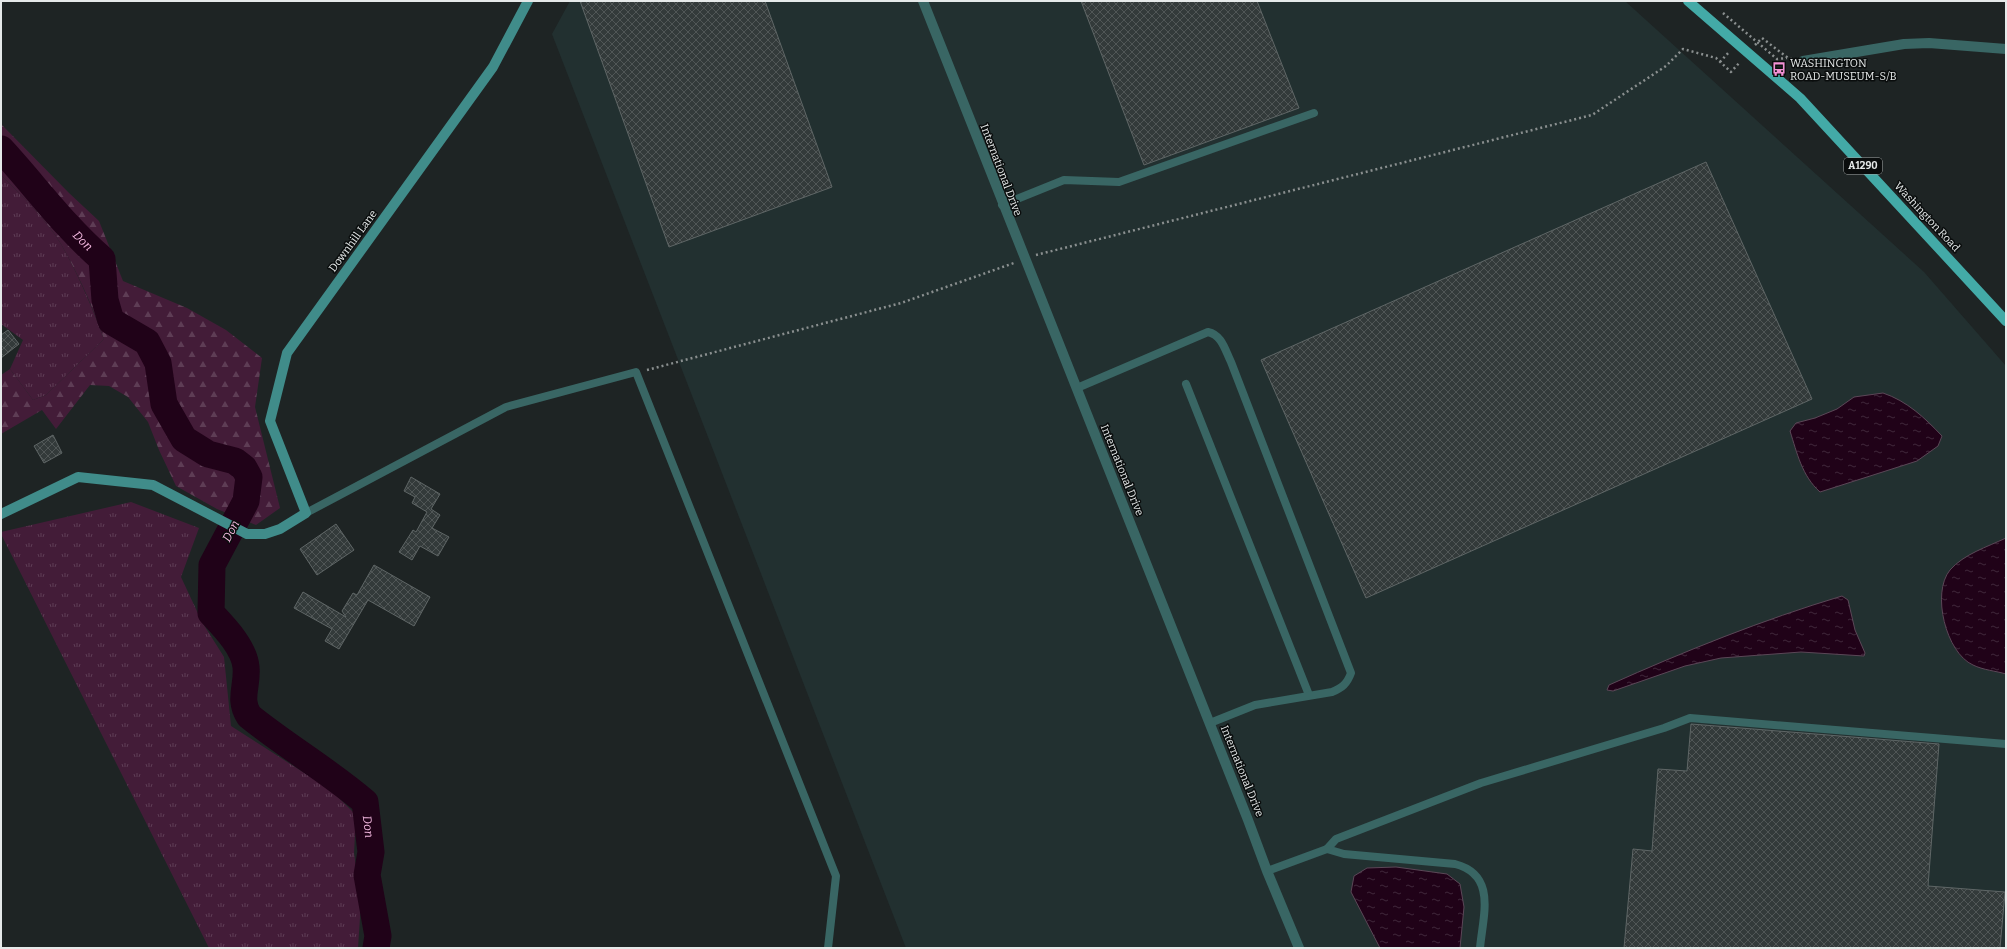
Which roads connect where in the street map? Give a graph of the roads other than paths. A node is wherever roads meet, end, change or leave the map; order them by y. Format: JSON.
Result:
{"nodes":[{"id":1,"x":528,"y":1,"type":"edge"},
{"id":2,"x":923,"y":1,"type":"edge"},
{"id":3,"x":1688,"y":1,"type":"edge"},
{"id":4,"x":2006,"y":49,"type":"edge"},
{"id":5,"x":1803,"y":60,"type":"road end"},
{"id":6,"x":1314,"y":113,"type":"dead end"},
{"id":7,"x":1002,"y":205,"type":"junction"},
{"id":8,"x":2006,"y":321,"type":"edge"},
{"id":9,"x":1186,"y":384,"type":"dead end"},
{"id":10,"x":1077,"y":388,"type":"junction"},
{"id":11,"x":1,"y":514,"type":"edge"},
{"id":12,"x":306,"y":514,"type":"junction"},
{"id":13,"x":1309,"y":695,"type":"junction"},
{"id":14,"x":1210,"y":723,"type":"junction"},
{"id":15,"x":2006,"y":744,"type":"edge"},
{"id":16,"x":1327,"y":849,"type":"junction"},
{"id":17,"x":1267,"y":871,"type":"junction"},
{"id":18,"x":828,"y":948,"type":"edge"},
{"id":19,"x":1299,"y":948,"type":"edge"},
{"id":20,"x":1480,"y":948,"type":"edge"}],
"edges":[{"from":1,"to":12,"type":"street","name":"Downhill Lane"},
{"from":2,"to":7,"type":"street","name":"International Drive"},
{"from":3,"to":8,"type":"main road","name":"Washington Road","number":"A1290"},
{"from":4,"to":5,"type":"street"},
{"from":6,"to":7,"type":"lane"},
{"from":7,"to":10,"type":"street","name":"International Drive"},
{"from":9,"to":13,"type":"lane"},
{"from":10,"to":13,"type":"lane"},
{"from":10,"to":14,"type":"street","name":"International Drive"},
{"from":11,"to":12,"type":"street"},
{"from":12,"to":18,"type":"lane"},
{"from":13,"to":14,"type":"lane"},
{"from":14,"to":17,"type":"street","name":"International Drive"},
{"from":15,"to":16,"type":"lane"},
{"from":16,"to":17,"type":"lane"},
{"from":16,"to":20,"type":"lane"},
{"from":17,"to":19,"type":"street","name":"International Drive"}]}
